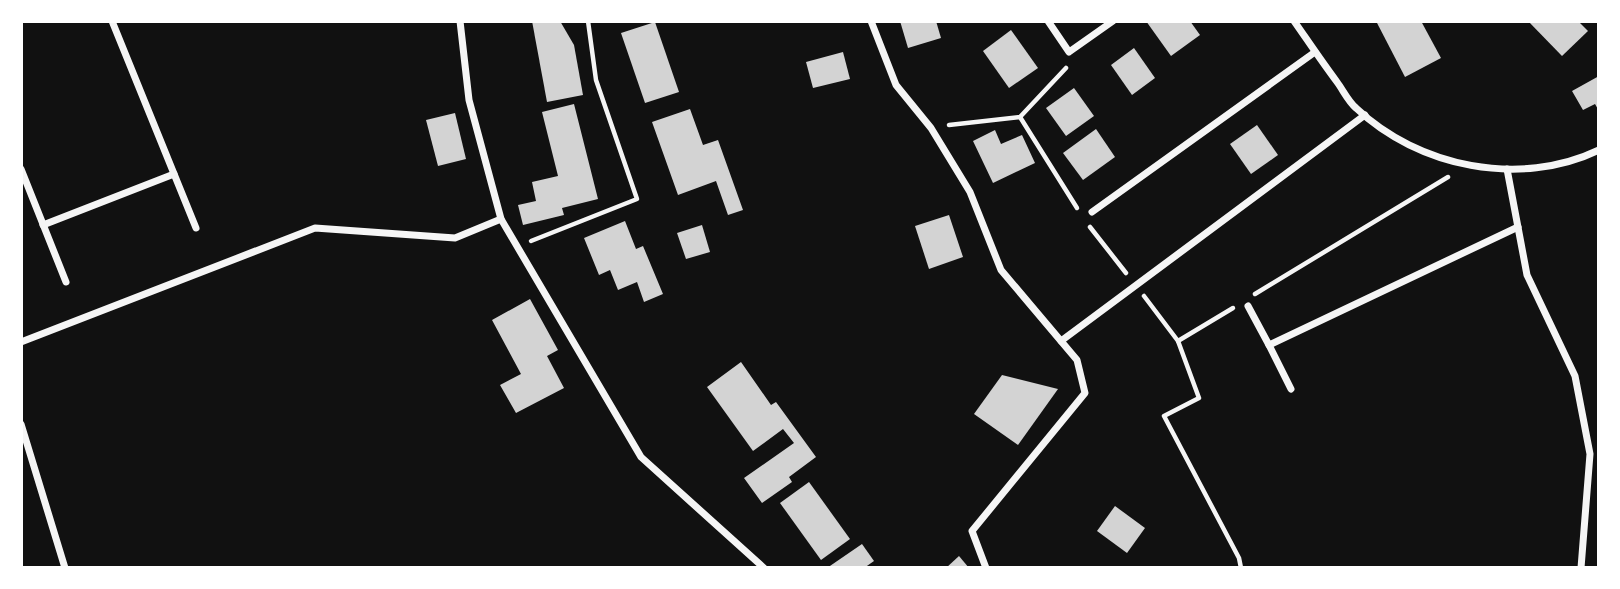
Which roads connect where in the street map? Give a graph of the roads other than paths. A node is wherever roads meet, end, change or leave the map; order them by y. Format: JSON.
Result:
{"nodes":[{"id":1,"x":111,"y":21,"type":"edge"},
{"id":2,"x":460,"y":21,"type":"edge"},
{"id":3,"x":871,"y":21,"type":"edge"},
{"id":4,"x":1048,"y":21,"type":"edge"},
{"id":5,"x":1113,"y":21,"type":"edge"},
{"id":6,"x":1293,"y":21,"type":"edge"},
{"id":7,"x":1315,"y":52,"type":"junction"},
{"id":8,"x":1365,"y":115,"type":"junction"},
{"id":9,"x":1599,"y":150,"type":"edge"},
{"id":10,"x":21,"y":169,"type":"edge"},
{"id":11,"x":1507,"y":169,"type":"junction"},
{"id":12,"x":174,"y":174,"type":"junction"},
{"id":13,"x":1093,"y":212,"type":"dead end"},
{"id":14,"x":501,"y":219,"type":"junction"},
{"id":15,"x":43,"y":225,"type":"junction"},
{"id":16,"x":1518,"y":227,"type":"junction"},
{"id":17,"x":196,"y":228,"type":"dead end"},
{"id":18,"x":66,"y":282,"type":"dead end"},
{"id":19,"x":1248,"y":303,"type":"road end"},
{"id":20,"x":1061,"y":341,"type":"junction"},
{"id":21,"x":21,"y":342,"type":"edge"},
{"id":22,"x":1269,"y":345,"type":"junction"},
{"id":23,"x":1291,"y":389,"type":"dead end"},
{"id":24,"x":21,"y":424,"type":"edge"},
{"id":25,"x":65,"y":568,"type":"edge"},
{"id":26,"x":764,"y":568,"type":"edge"},
{"id":27,"x":986,"y":568,"type":"edge"},
{"id":28,"x":1581,"y":568,"type":"edge"}],
"edges":[{"from":1,"to":12,"type":"street"},
{"from":2,"to":14,"type":"street"},
{"from":3,"to":20,"type":"street"},
{"from":4,"to":5,"type":"street"},
{"from":6,"to":7,"type":"street"},
{"from":7,"to":8,"type":"street"},
{"from":7,"to":13,"type":"street"},
{"from":8,"to":11,"type":"street"},
{"from":8,"to":20,"type":"street"},
{"from":9,"to":11,"type":"street"},
{"from":10,"to":15,"type":"street"},
{"from":11,"to":16,"type":"street"},
{"from":12,"to":15,"type":"street"},
{"from":12,"to":17,"type":"street"},
{"from":14,"to":21,"type":"street"},
{"from":14,"to":26,"type":"street"},
{"from":15,"to":18,"type":"street"},
{"from":16,"to":22,"type":"street"},
{"from":16,"to":28,"type":"street"},
{"from":19,"to":22,"type":"street"},
{"from":20,"to":27,"type":"street"},
{"from":22,"to":23,"type":"street"},
{"from":24,"to":25,"type":"street"}]}
